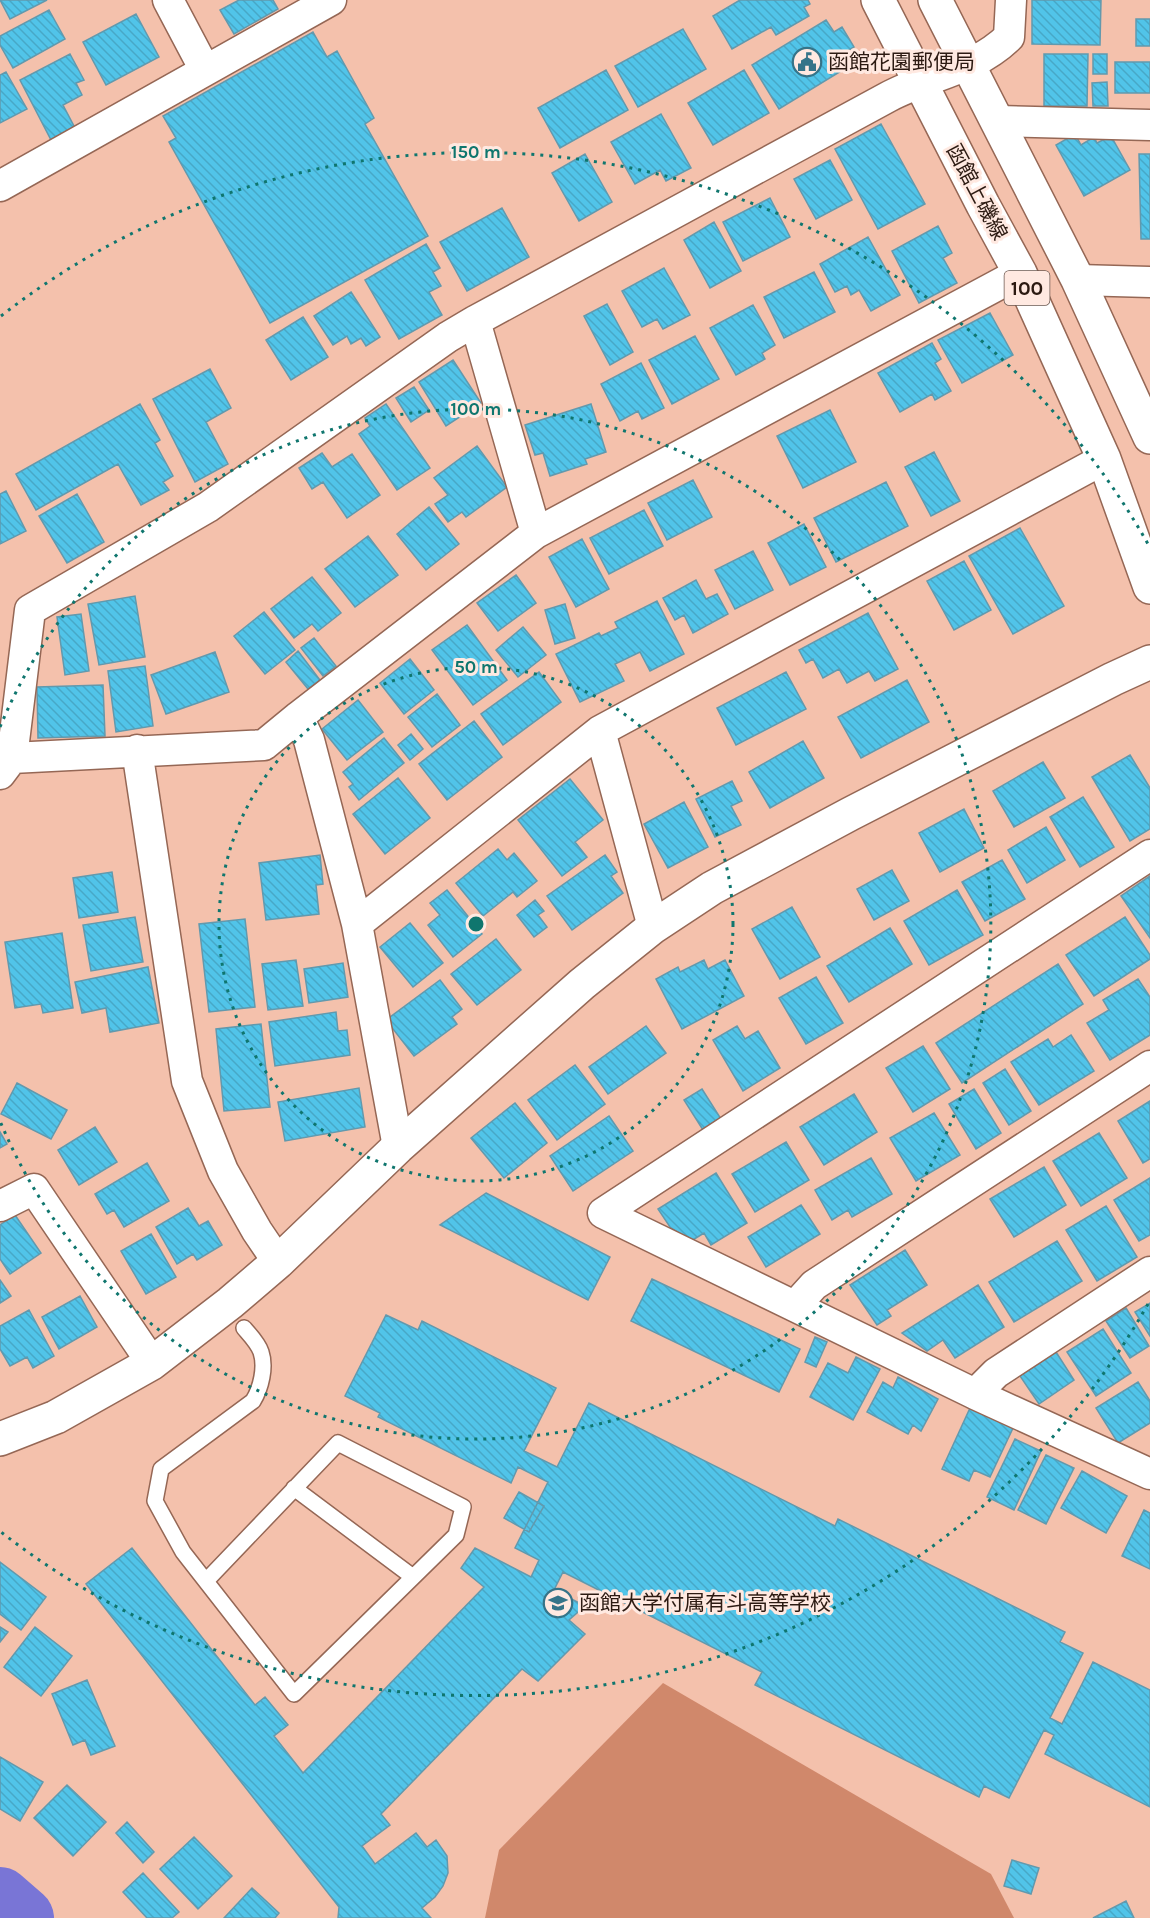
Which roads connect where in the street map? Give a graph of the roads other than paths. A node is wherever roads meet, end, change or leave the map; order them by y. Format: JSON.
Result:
{"nodes":[{"id":1,"x":168,"y":0,"type":"edge"},
{"id":2,"x":331,"y":0,"type":"edge"},
{"id":3,"x":878,"y":0,"type":"edge"},
{"id":4,"x":935,"y":0,"type":"edge"},
{"id":5,"x":1011,"y":0,"type":"edge"},
{"id":6,"x":969,"y":65,"type":"junction"},
{"id":7,"x":205,"y":70,"type":"junction"},
{"id":8,"x":920,"y":83,"type":"junction"},
{"id":9,"x":998,"y":121,"type":"junction"},
{"id":10,"x":1150,"y":124,"type":"edge"},
{"id":11,"x":0,"y":186,"type":"edge"},
{"id":12,"x":1020,"y":273,"type":"junction"},
{"id":13,"x":1078,"y":280,"type":"junction"},
{"id":14,"x":1150,"y":282,"type":"edge"},
{"id":15,"x":476,"y":321,"type":"junction"},
{"id":16,"x":1150,"y":437,"type":"edge"},
{"id":17,"x":1104,"y":459,"type":"junction"},
{"id":18,"x":536,"y":533,"type":"junction"},
{"id":19,"x":1150,"y":587,"type":"edge"},
{"id":20,"x":1150,"y":662,"type":"edge"},
{"id":21,"x":298,"y":717,"type":"junction"},
{"id":22,"x":600,"y":731,"type":"junction"},
{"id":23,"x":137,"y":750,"type":"junction"},
{"id":24,"x":3,"y":770,"type":"edge"},
{"id":25,"x":1150,"y":855,"type":"edge"},
{"id":26,"x":357,"y":924,"type":"junction"},
{"id":27,"x":653,"y":927,"type":"junction"},
{"id":28,"x":1150,"y":1066,"type":"edge"},
{"id":29,"x":398,"y":1147,"type":"junction"},
{"id":30,"x":0,"y":1206,"type":"edge"},
{"id":31,"x":278,"y":1262,"type":"junction"},
{"id":32,"x":1150,"y":1272,"type":"edge"},
{"id":33,"x":795,"y":1306,"type":"junction"},
{"id":34,"x":244,"y":1328,"type":"dead end"},
{"id":35,"x":152,"y":1363,"type":"junction"},
{"id":36,"x":975,"y":1395,"type":"junction"},
{"id":37,"x":0,"y":1439,"type":"edge"},
{"id":38,"x":1150,"y":1474,"type":"edge"},
{"id":39,"x":294,"y":1488,"type":"junction"},
{"id":40,"x":413,"y":1577,"type":"junction"},
{"id":41,"x":206,"y":1581,"type":"junction"}],
"edges":[{"from":1,"to":7,"type":"street"},
{"from":2,"to":7,"type":"street"},
{"from":3,"to":8,"type":"street","name":"函館上磯線","number":"100"},
{"from":4,"to":6,"type":"street","number":"100"},
{"from":5,"to":6,"type":"street"},
{"from":6,"to":8,"type":"street"},
{"from":6,"to":9,"type":"street","number":"100"},
{"from":7,"to":11,"type":"street"},
{"from":8,"to":12,"type":"street","name":"函館上磯線","number":"100"},
{"from":8,"to":15,"type":"street"},
{"from":9,"to":10,"type":"street"},
{"from":9,"to":13,"type":"street","number":"100"},
{"from":12,"to":17,"type":"street","name":"函館上磯線","number":"100"},
{"from":12,"to":18,"type":"street"},
{"from":13,"to":14,"type":"street"},
{"from":13,"to":16,"type":"street","number":"100"},
{"from":15,"to":18,"type":"street"},
{"from":15,"to":24,"type":"street"},
{"from":17,"to":19,"type":"street","name":"函館上磯線","number":"100"},
{"from":17,"to":22,"type":"street"},
{"from":18,"to":21,"type":"street"},
{"from":20,"to":27,"type":"street"},
{"from":21,"to":23,"type":"street"},
{"from":21,"to":26,"type":"street"},
{"from":22,"to":26,"type":"street"},
{"from":22,"to":27,"type":"street"},
{"from":23,"to":24,"type":"street"},
{"from":23,"to":31,"type":"street"},
{"from":25,"to":33,"type":"street"},
{"from":26,"to":29,"type":"street"},
{"from":27,"to":29,"type":"street"},
{"from":28,"to":33,"type":"street"},
{"from":29,"to":31,"type":"street"},
{"from":30,"to":35,"type":"street"},
{"from":31,"to":35,"type":"street"},
{"from":32,"to":36,"type":"street"},
{"from":33,"to":36,"type":"street"},
{"from":34,"to":41,"type":"lane"},
{"from":35,"to":37,"type":"street"},
{"from":36,"to":38,"type":"street"},
{"from":39,"to":40,"type":"lane"},
{"from":39,"to":40,"type":"lane"},
{"from":39,"to":41,"type":"lane"},
{"from":40,"to":41,"type":"lane"}]}
